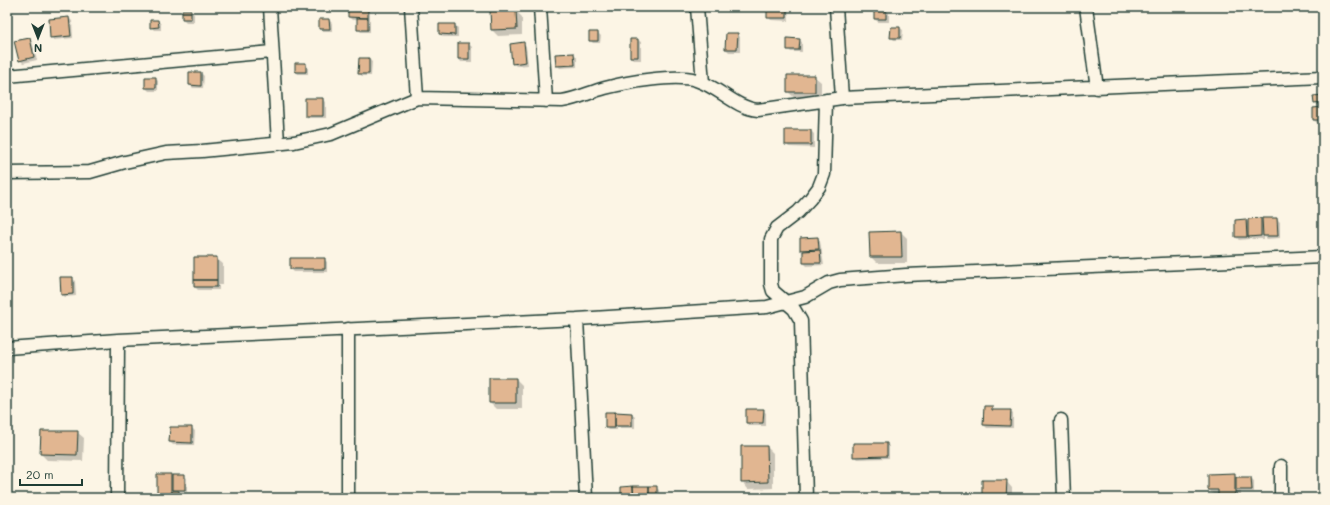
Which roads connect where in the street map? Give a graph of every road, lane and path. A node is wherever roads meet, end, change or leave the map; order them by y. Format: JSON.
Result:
{"nodes":[{"id":1,"x":270,"y":7,"type":"edge"},
{"id":2,"x":411,"y":7,"type":"edge"},
{"id":3,"x":540,"y":7,"type":"edge"},
{"id":4,"x":697,"y":7,"type":"edge"},
{"id":5,"x":836,"y":7,"type":"edge"},
{"id":6,"x":1086,"y":7,"type":"edge"},
{"id":7,"x":272,"y":52,"type":"junction"},
{"id":8,"x":7,"y":76,"type":"edge"},
{"id":9,"x":1323,"y":77,"type":"edge"},
{"id":10,"x":703,"y":83,"type":"junction"},
{"id":11,"x":1097,"y":88,"type":"junction"},
{"id":12,"x":417,"y":98,"type":"junction"},
{"id":13,"x":842,"y":98,"type":"junction"},
{"id":14,"x":826,"y":100,"type":"junction"},
{"id":15,"x":546,"y":101,"type":"junction"},
{"id":16,"x":278,"y":143,"type":"junction"},
{"id":17,"x":7,"y":173,"type":"edge"},
{"id":18,"x":1323,"y":257,"type":"edge"},
{"id":19,"x":786,"y":303,"type":"junction"},
{"id":20,"x":577,"y":319,"type":"junction"},
{"id":21,"x":348,"y":329,"type":"junction"},
{"id":22,"x":118,"y":340,"type":"junction"},
{"id":23,"x":7,"y":348,"type":"edge"},
{"id":24,"x":1061,"y":420,"type":"dead end"},
{"id":25,"x":1280,"y":466,"type":"dead end"},
{"id":26,"x":117,"y":498,"type":"edge"},
{"id":27,"x":348,"y":498,"type":"edge"},
{"id":28,"x":586,"y":498,"type":"edge"},
{"id":29,"x":806,"y":498,"type":"edge"},
{"id":30,"x":1064,"y":498,"type":"edge"},
{"id":31,"x":1281,"y":498,"type":"edge"}],
"edges":[{"from":1,"to":7,"type":"lane"},
{"from":2,"to":12,"type":"lane"},
{"from":3,"to":15,"type":"lane"},
{"from":4,"to":10,"type":"lane"},
{"from":5,"to":13,"type":"lane"},
{"from":6,"to":11,"type":"lane"},
{"from":7,"to":8,"type":"lane"},
{"from":7,"to":16,"type":"lane"},
{"from":9,"to":11,"type":"lane"},
{"from":10,"to":14,"type":"lane"},
{"from":10,"to":15,"type":"lane"},
{"from":11,"to":13,"type":"lane"},
{"from":12,"to":15,"type":"lane"},
{"from":12,"to":16,"type":"lane"},
{"from":13,"to":14,"type":"lane"},
{"from":14,"to":19,"type":"lane"},
{"from":16,"to":17,"type":"lane"},
{"from":18,"to":19,"type":"lane"},
{"from":19,"to":20,"type":"lane"},
{"from":19,"to":29,"type":"lane"},
{"from":20,"to":21,"type":"lane"},
{"from":20,"to":28,"type":"lane"},
{"from":21,"to":22,"type":"lane"},
{"from":21,"to":27,"type":"lane"},
{"from":22,"to":23,"type":"lane"},
{"from":22,"to":26,"type":"lane"},
{"from":24,"to":30,"type":"lane"},
{"from":25,"to":31,"type":"lane"}]}
